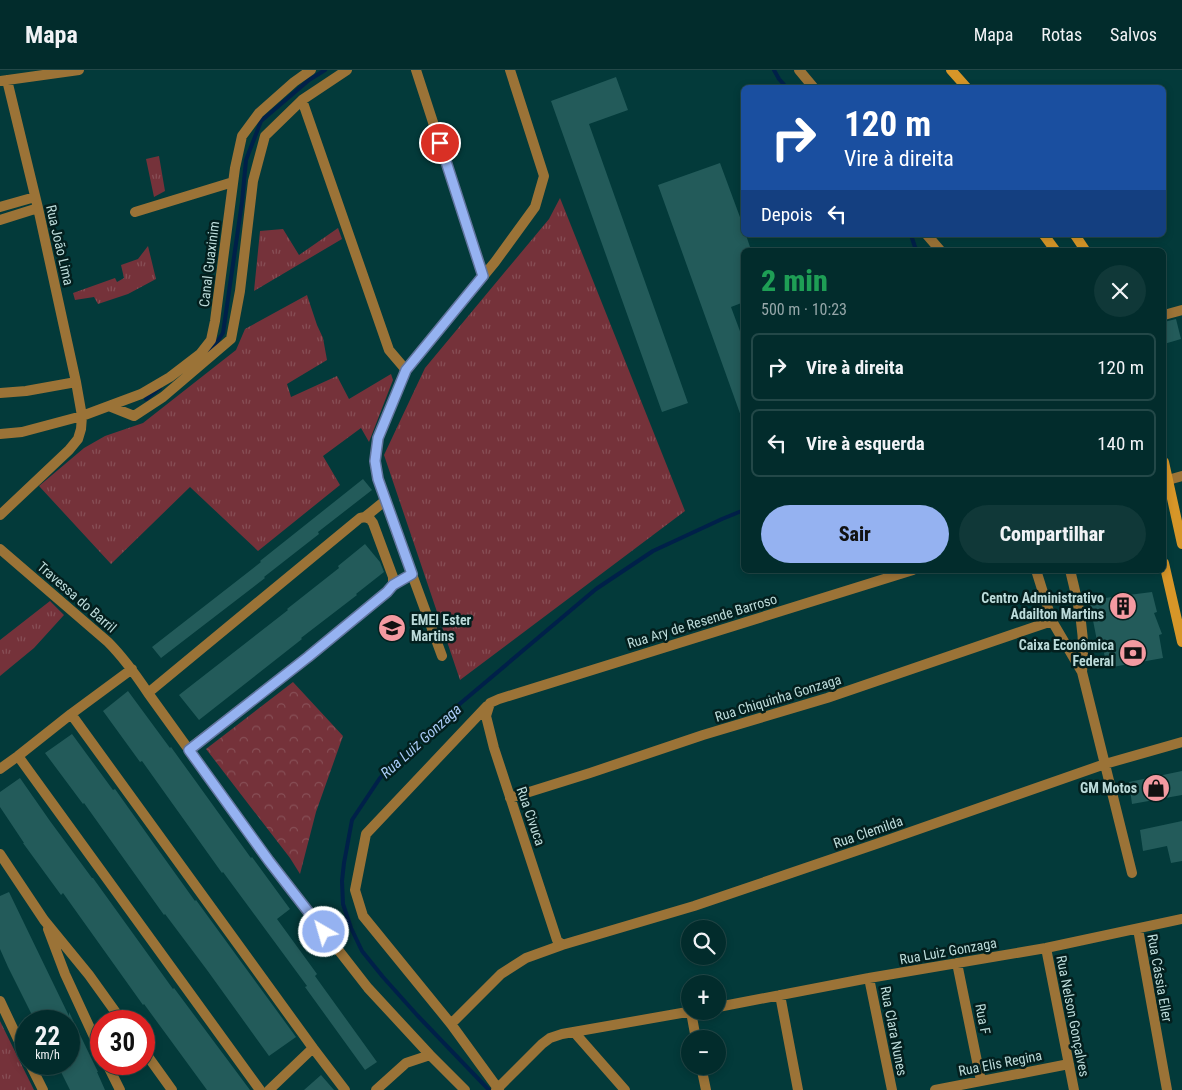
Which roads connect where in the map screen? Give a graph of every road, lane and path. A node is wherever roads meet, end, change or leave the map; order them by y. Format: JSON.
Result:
{"nodes":[{"id":1,"x":79,"y":70,"type":"edge"},
{"id":2,"x":311,"y":70,"type":"edge"},
{"id":3,"x":347,"y":70,"type":"edge"},
{"id":4,"x":416,"y":70,"type":"edge"},
{"id":5,"x":510,"y":70,"type":"edge"},
{"id":6,"x":799,"y":70,"type":"edge"},
{"id":7,"x":950,"y":70,"type":"edge"},
{"id":8,"x":298,"y":74,"type":"edge"},
{"id":9,"x":4,"y":81,"type":"edge"},
{"id":10,"x":812,"y":85,"type":"edge"},
{"id":11,"x":955,"y":85,"type":"edge"},
{"id":12,"x":964,"y":85,"type":"edge"},
{"id":13,"x":302,"y":100,"type":"junction"},
{"id":14,"x":233,"y":182,"type":"junction"},
{"id":15,"x":34,"y":196,"type":"junction"},
{"id":16,"x":0,"y":207,"type":"edge"},
{"id":17,"x":38,"y":208,"type":"junction"},
{"id":18,"x":134,"y":212,"type":"dead end"},
{"id":19,"x":0,"y":220,"type":"edge"},
{"id":20,"x":930,"y":237,"type":"edge"},
{"id":21,"x":1045,"y":237,"type":"edge"},
{"id":22,"x":1076,"y":237,"type":"edge"},
{"id":23,"x":938,"y":248,"type":"edge"},
{"id":24,"x":1054,"y":248,"type":"edge"},
{"id":25,"x":1084,"y":248,"type":"edge"},
{"id":26,"x":483,"y":276,"type":"junction"},
{"id":27,"x":1182,"y":310,"type":"edge"},
{"id":28,"x":1166,"y":314,"type":"edge"},
{"id":29,"x":406,"y":370,"type":"junction"},
{"id":30,"x":76,"y":382,"type":"junction"},
{"id":31,"x":0,"y":392,"type":"edge"},
{"id":32,"x":109,"y":406,"type":"junction"},
{"id":33,"x":82,"y":416,"type":"junction"},
{"id":34,"x":0,"y":434,"type":"edge"},
{"id":35,"x":1166,"y":471,"type":"edge"},
{"id":36,"x":1182,"y":476,"type":"edge"},
{"id":37,"x":1168,"y":480,"type":"junction"},
{"id":38,"x":386,"y":500,"type":"junction"},
{"id":39,"x":0,"y":515,"type":"edge"},
{"id":40,"x":365,"y":516,"type":"junction"},
{"id":41,"x":1182,"y":544,"type":"edge"},
{"id":42,"x":0,"y":549,"type":"edge"},
{"id":43,"x":903,"y":573,"type":"edge"},
{"id":44,"x":1037,"y":573,"type":"edge"},
{"id":45,"x":1071,"y":573,"type":"edge"},
{"id":46,"x":1166,"y":573,"type":"edge"},
{"id":47,"x":412,"y":574,"type":"junction"},
{"id":48,"x":393,"y":585,"type":"junction"},
{"id":49,"x":1052,"y":622,"type":"junction"},
{"id":50,"x":1182,"y":642,"type":"edge"},
{"id":51,"x":442,"y":656,"type":"dead end"},
{"id":52,"x":132,"y":669,"type":"junction"},
{"id":53,"x":1082,"y":672,"type":"junction"},
{"id":54,"x":148,"y":693,"type":"junction"},
{"id":55,"x":494,"y":701,"type":"junction"},
{"id":56,"x":71,"y":714,"type":"junction"},
{"id":57,"x":1182,"y":742,"type":"edge"},
{"id":58,"x":189,"y":750,"type":"junction"},
{"id":59,"x":18,"y":756,"type":"junction"},
{"id":60,"x":1105,"y":764,"type":"junction"},
{"id":61,"x":0,"y":769,"type":"edge"},
{"id":62,"x":510,"y":798,"type":"junction"},
{"id":63,"x":0,"y":854,"type":"edge"},
{"id":64,"x":1132,"y":873,"type":"dead end"},
{"id":65,"x":1182,"y":919,"type":"edge"},
{"id":66,"x":44,"y":920,"type":"junction"},
{"id":67,"x":1138,"y":929,"type":"junction"},
{"id":68,"x":562,"y":945,"type":"junction"},
{"id":69,"x":1046,"y":948,"type":"junction"},
{"id":70,"x":957,"y":963,"type":"junction"},
{"id":71,"x":869,"y":978,"type":"junction"},
{"id":72,"x":780,"y":995,"type":"junction"},
{"id":73,"x":0,"y":1001,"type":"edge"},
{"id":74,"x":726,"y":1005,"type":"edge"},
{"id":75,"x":114,"y":1010,"type":"edge"},
{"id":76,"x":681,"y":1013,"type":"edge"},
{"id":77,"x":451,"y":1024,"type":"junction"},
{"id":78,"x":90,"y":1028,"type":"edge"},
{"id":79,"x":574,"y":1032,"type":"junction"},
{"id":80,"x":15,"y":1033,"type":"edge"},
{"id":81,"x":313,"y":1048,"type":"junction"},
{"id":82,"x":430,"y":1054,"type":"junction"},
{"id":83,"x":1069,"y":1064,"type":"junction"},
{"id":84,"x":155,"y":1066,"type":"edge"},
{"id":85,"x":36,"y":1075,"type":"edge"},
{"id":86,"x":112,"y":1075,"type":"edge"},
{"id":87,"x":703,"y":1075,"type":"edge"},
{"id":88,"x":981,"y":1080,"type":"junction"},
{"id":89,"x":43,"y":1090,"type":"edge"},
{"id":90,"x":120,"y":1090,"type":"edge"},
{"id":91,"x":172,"y":1090,"type":"edge"},
{"id":92,"x":260,"y":1090,"type":"edge"},
{"id":93,"x":269,"y":1090,"type":"edge"},
{"id":94,"x":345,"y":1090,"type":"edge"},
{"id":95,"x":376,"y":1090,"type":"edge"},
{"id":96,"x":465,"y":1090,"type":"edge"},
{"id":97,"x":498,"y":1090,"type":"edge"},
{"id":98,"x":625,"y":1090,"type":"edge"},
{"id":99,"x":706,"y":1090,"type":"edge"},
{"id":100,"x":798,"y":1090,"type":"edge"},
{"id":101,"x":892,"y":1090,"type":"edge"},
{"id":102,"x":935,"y":1090,"type":"edge"},
{"id":103,"x":1074,"y":1090,"type":"edge"},
{"id":104,"x":1167,"y":1090,"type":"edge"}],
"edges":[{"from":1,"to":9,"type":"street"},
{"from":2,"to":8,"type":"street","name":"Canal Guaxinim"},
{"from":3,"to":13,"type":"street"},
{"from":4,"to":26,"type":"street"},
{"from":5,"to":26,"type":"street"},
{"from":6,"to":10,"type":"street"},
{"from":7,"to":11,"type":"street"},
{"from":7,"to":12,"type":"street"},
{"from":8,"to":14,"type":"street","name":"Canal Guaxinim"},
{"from":9,"to":15,"type":"street","name":"Rua João Lima"},
{"from":13,"to":29,"type":"street"},
{"from":13,"to":32,"type":"street"},
{"from":14,"to":18,"type":"street"},
{"from":14,"to":32,"type":"street","name":"Canal Guaxinim"},
{"from":15,"to":16,"type":"street"},
{"from":15,"to":17,"type":"street","name":"Rua João Lima"},
{"from":17,"to":19,"type":"street"},
{"from":17,"to":30,"type":"street","name":"Rua João Lima"},
{"from":20,"to":23,"type":"street"},
{"from":21,"to":24,"type":"street"},
{"from":22,"to":25,"type":"street"},
{"from":26,"to":29,"type":"street"},
{"from":27,"to":28,"type":"street"},
{"from":29,"to":38,"type":"street"},
{"from":30,"to":31,"type":"street"},
{"from":30,"to":33,"type":"street","name":"Rua João Lima"},
{"from":32,"to":33,"type":"street","name":"Canal Guaxinim"},
{"from":33,"to":34,"type":"street","name":"Canal Guaxinim"},
{"from":33,"to":39,"type":"street"},
{"from":35,"to":37,"type":"street"},
{"from":36,"to":37,"type":"street"},
{"from":37,"to":41,"type":"street"},
{"from":38,"to":40,"type":"street"},
{"from":38,"to":47,"type":"street"},
{"from":40,"to":48,"type":"street"},
{"from":40,"to":54,"type":"street"},
{"from":42,"to":52,"type":"street","name":"Travessa do Barril"},
{"from":43,"to":55,"type":"street","name":"Rua Ary de Resende Barroso"},
{"from":44,"to":49,"type":"street"},
{"from":45,"to":53,"type":"street"},
{"from":46,"to":50,"type":"street"},
{"from":47,"to":48,"type":"street"},
{"from":47,"to":51,"type":"street"},
{"from":48,"to":58,"type":"street"},
{"from":49,"to":53,"type":"street"},
{"from":49,"to":62,"type":"street","name":"Rua Chiquinha Gonzaga"},
{"from":52,"to":54,"type":"street","name":"Travessa do Barril"},
{"from":52,"to":56,"type":"street"},
{"from":53,"to":60,"type":"street"},
{"from":54,"to":58,"type":"street","name":"Travessa do Barril"},
{"from":55,"to":62,"type":"street","name":"Rua Civuca"},
{"from":55,"to":77,"type":"street"},
{"from":56,"to":59,"type":"street"},
{"from":56,"to":81,"type":"street"},
{"from":57,"to":60,"type":"street","name":"Rua Clemilda"},
{"from":58,"to":82,"type":"street","name":"Travessa do Barril"},
{"from":59,"to":61,"type":"street"},
{"from":59,"to":92,"type":"street"},
{"from":60,"to":64,"type":"street"},
{"from":60,"to":68,"type":"street","name":"Rua Clemilda"},
{"from":62,"to":68,"type":"street","name":"Rua Civuca"},
{"from":63,"to":66,"type":"street"},
{"from":65,"to":67,"type":"street","name":"Rua Luiz Gonzaga"},
{"from":66,"to":75,"type":"street"},
{"from":66,"to":78,"type":"street"},
{"from":67,"to":69,"type":"street","name":"Rua Luiz Gonzaga"},
{"from":67,"to":104,"type":"street","name":"Rua Cássia Eller"},
{"from":68,"to":77,"type":"street","name":"Rua Clemilda"},
{"from":69,"to":70,"type":"street","name":"Rua Luiz Gonzaga"},
{"from":69,"to":83,"type":"street","name":"Rua Nelson Gonçalves"},
{"from":70,"to":71,"type":"street","name":"Rua Luiz Gonzaga"},
{"from":70,"to":88,"type":"street","name":"Rua F"},
{"from":71,"to":72,"type":"street","name":"Rua Luiz Gonzaga"},
{"from":71,"to":101,"type":"street","name":"Rua Clara Nunes"},
{"from":72,"to":74,"type":"street","name":"Rua Luiz Gonzaga"},
{"from":72,"to":100,"type":"street"},
{"from":73,"to":80,"type":"street"},
{"from":76,"to":79,"type":"street"},
{"from":77,"to":97,"type":"street"},
{"from":79,"to":97,"type":"street"},
{"from":79,"to":98,"type":"street"},
{"from":81,"to":93,"type":"street"},
{"from":81,"to":94,"type":"street"},
{"from":82,"to":95,"type":"street"},
{"from":82,"to":96,"type":"street","name":"Travessa do Barril"},
{"from":83,"to":88,"type":"street","name":"Rua Elis Regina"},
{"from":83,"to":103,"type":"street","name":"Rua Nelson Gonçalves"},
{"from":84,"to":91,"type":"street"},
{"from":85,"to":89,"type":"street"},
{"from":86,"to":90,"type":"street"},
{"from":87,"to":99,"type":"street"},
{"from":88,"to":102,"type":"street","name":"Rua Elis Regina"}]}
